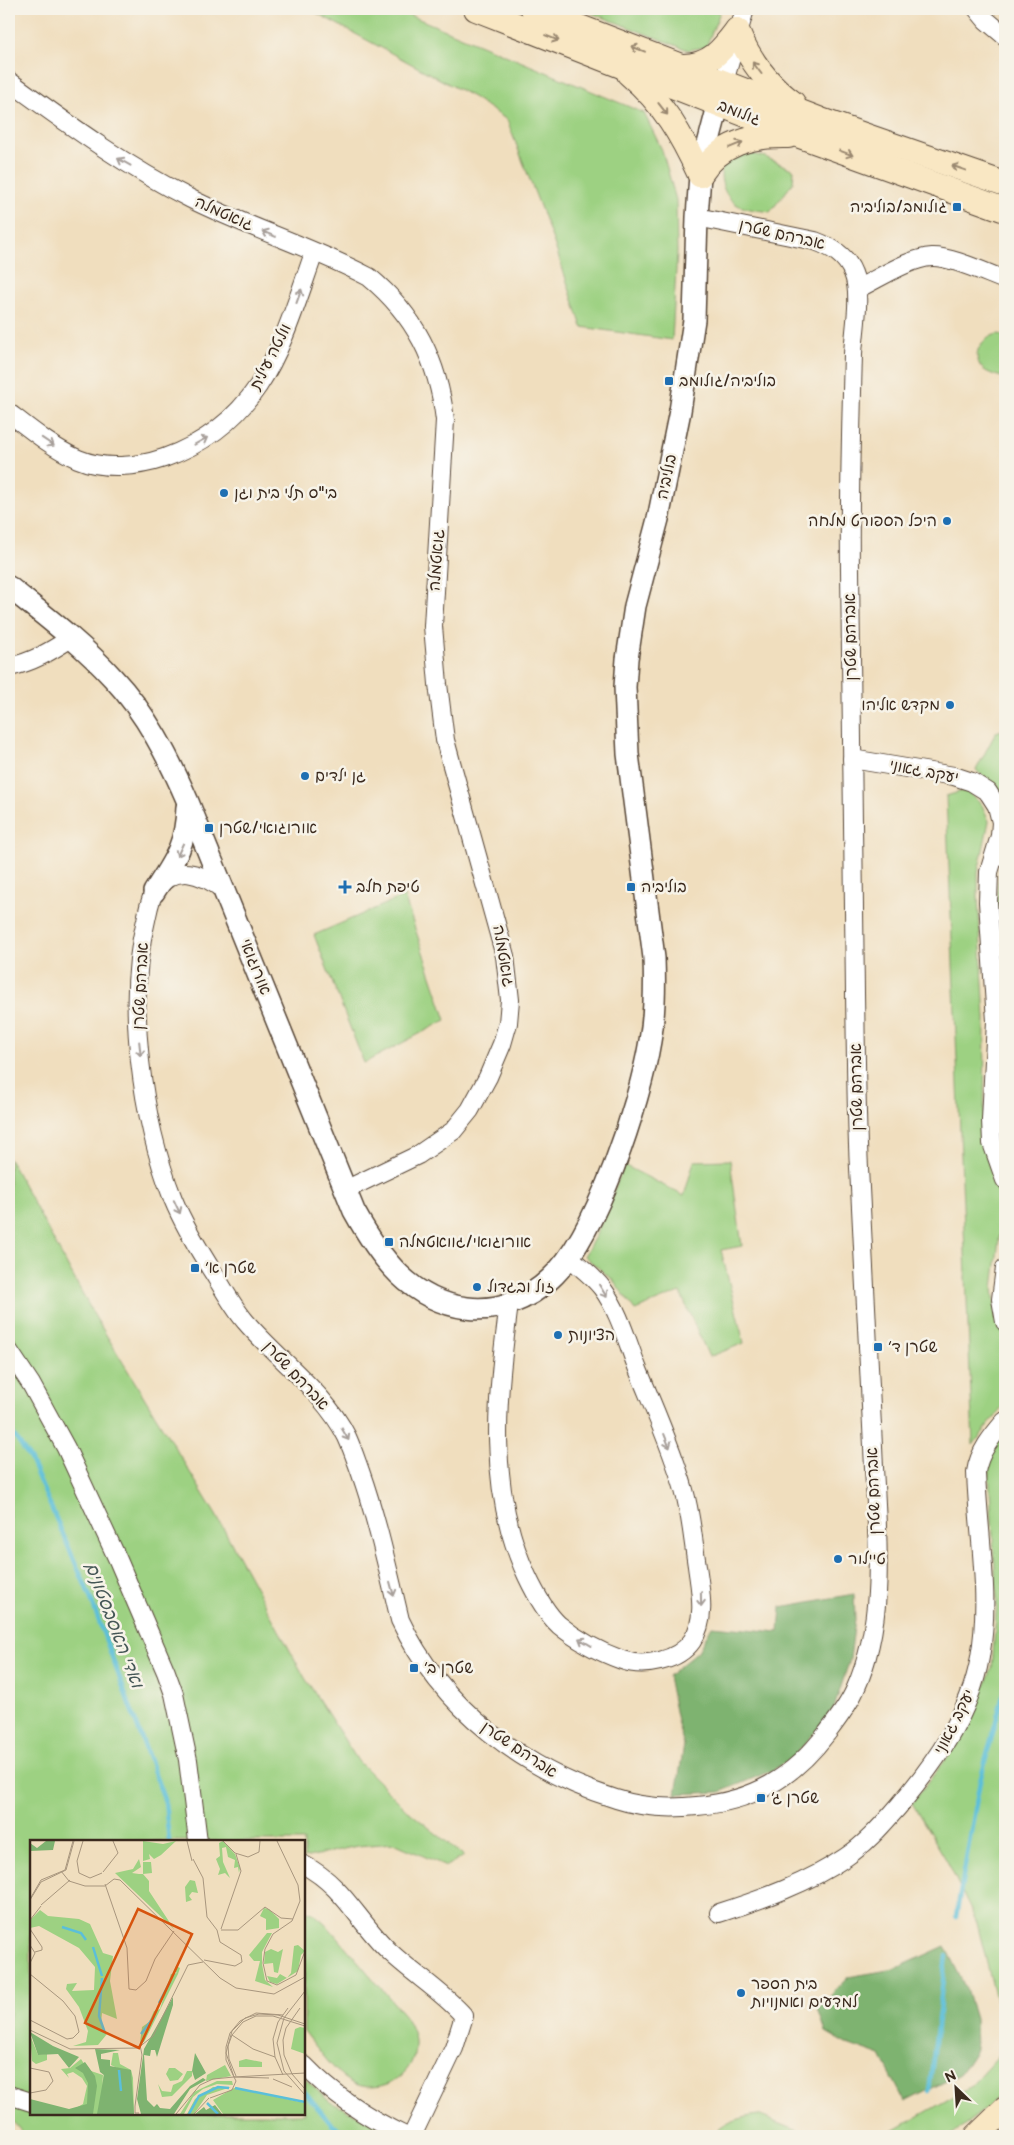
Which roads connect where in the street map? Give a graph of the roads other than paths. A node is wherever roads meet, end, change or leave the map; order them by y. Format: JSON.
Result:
{"nodes":[{"id":1,"x":476,"y":9,"type":"edge"},
{"id":2,"x":533,"y":9,"type":"edge"},
{"id":3,"x":977,"y":9,"type":"edge"},
{"id":4,"x":741,"y":19,"type":"edge"},
{"id":5,"x":1005,"y":36,"type":"edge"},
{"id":6,"x":616,"y":63,"type":"junction"},
{"id":7,"x":683,"y":66,"type":"junction"},
{"id":8,"x":9,"y":81,"type":"edge"},
{"id":9,"x":721,"y":93,"type":"junction"},
{"id":10,"x":821,"y":120,"type":"junction"},
{"id":11,"x":800,"y":136,"type":"junction"},
{"id":12,"x":700,"y":176,"type":"junction"},
{"id":13,"x":1005,"y":184,"type":"edge"},
{"id":14,"x":1005,"y":210,"type":"edge"},
{"id":15,"x":697,"y":217,"type":"junction"},
{"id":16,"x":314,"y":253,"type":"junction"},
{"id":17,"x":1005,"y":280,"type":"edge"},
{"id":18,"x":857,"y":289,"type":"junction"},
{"id":19,"x":9,"y":413,"type":"edge"},
{"id":20,"x":9,"y":587,"type":"edge"},
{"id":21,"x":71,"y":638,"type":"junction"},
{"id":22,"x":9,"y":667,"type":"edge"},
{"id":23,"x":852,"y":759,"type":"junction"},
{"id":24,"x":188,"y":802,"type":"junction"},
{"id":25,"x":224,"y":890,"type":"junction"},
{"id":26,"x":154,"y":892,"type":"junction"},
{"id":27,"x":1005,"y":1180,"type":"edge"},
{"id":28,"x":345,"y":1190,"type":"junction"},
{"id":29,"x":569,"y":1257,"type":"junction"},
{"id":30,"x":1005,"y":1268,"type":"edge"},
{"id":31,"x":509,"y":1304,"type":"junction"},
{"id":32,"x":1005,"y":1322,"type":"edge"},
{"id":33,"x":9,"y":1351,"type":"edge"},
{"id":34,"x":1005,"y":1421,"type":"edge"},
{"id":35,"x":198,"y":1840,"type":"edge"},
{"id":36,"x":305,"y":1866,"type":"edge"},
{"id":37,"x":719,"y":1914,"type":"dead end"},
{"id":38,"x":305,"y":2066,"type":"edge"},
{"id":39,"x":9,"y":2094,"type":"edge"},
{"id":40,"x":30,"y":2102,"type":"edge"},
{"id":41,"x":1005,"y":2109,"type":"edge"},
{"id":42,"x":405,"y":2136,"type":"edge"},
{"id":43,"x":412,"y":2136,"type":"edge"},
{"id":44,"x":976,"y":2136,"type":"edge"}],
"edges":[{"from":1,"to":6,"type":"main road","name":"גולומב","one_way":true},
{"from":7,"to":2,"type":"main road","name":"גולומב","one_way":true},
{"from":3,"to":5,"type":"street"},
{"from":4,"to":7,"type":"main road"},
{"from":4,"to":9,"type":"street"},
{"from":10,"to":4,"type":"main road","one_way":true},
{"from":6,"to":9,"type":"main road","name":"גולומב"},
{"from":6,"to":12,"type":"main road","one_way":true},
{"from":7,"to":9,"type":"main road","name":"גולומב"},
{"from":16,"to":8,"type":"street","name":"גואטמלה","one_way":true},
{"from":9,"to":10,"type":"main road","name":"גולומב"},
{"from":9,"to":11,"type":"main road","name":"גולומב"},
{"from":9,"to":12,"type":"street","name":"בוליביה"},
{"from":13,"to":10,"type":"main road","name":"גולומב","one_way":true},
{"from":12,"to":11,"type":"main road","one_way":true},
{"from":11,"to":14,"type":"main road","name":"גולומב","one_way":true},
{"from":12,"to":15,"type":"street","name":"בוליביה"},
{"from":15,"to":18,"type":"street","name":"אברהם שטרן"},
{"from":15,"to":29,"type":"street","name":"בוליביה"},
{"from":19,"to":16,"type":"street","name":"וולטה עילית","one_way":true},
{"from":16,"to":28,"type":"street","name":"גואטמלה"},
{"from":17,"to":18,"type":"street"},
{"from":18,"to":23,"type":"street","name":"אברהם שטרן"},
{"from":20,"to":21,"type":"street","name":"אורוגואי"},
{"from":21,"to":22,"type":"street"},
{"from":21,"to":24,"type":"street","name":"אורוגואי"},
{"from":26,"to":23,"type":"street","name":"אברהם שטרן","one_way":true},
{"from":23,"to":27,"type":"street","name":"יעקב גאוני"},
{"from":24,"to":25,"type":"street","name":"אורוגואי"},
{"from":24,"to":26,"type":"street","one_way":true},
{"from":25,"to":26,"type":"street"},
{"from":25,"to":28,"type":"street","name":"אורוגואי"},
{"from":28,"to":31,"type":"street","name":"אורוגואי"},
{"from":29,"to":31,"type":"street","name":"בוליביה"},
{"from":29,"to":31,"type":"street","one_way":true},
{"from":30,"to":32,"type":"street"},
{"from":33,"to":35,"type":"street"},
{"from":34,"to":37,"type":"street","name":"יעקב גאוני"},
{"from":36,"to":43,"type":"street"},
{"from":38,"to":42,"type":"street"},
{"from":39,"to":40,"type":"street"},
{"from":41,"to":44,"type":"main road"}]}
